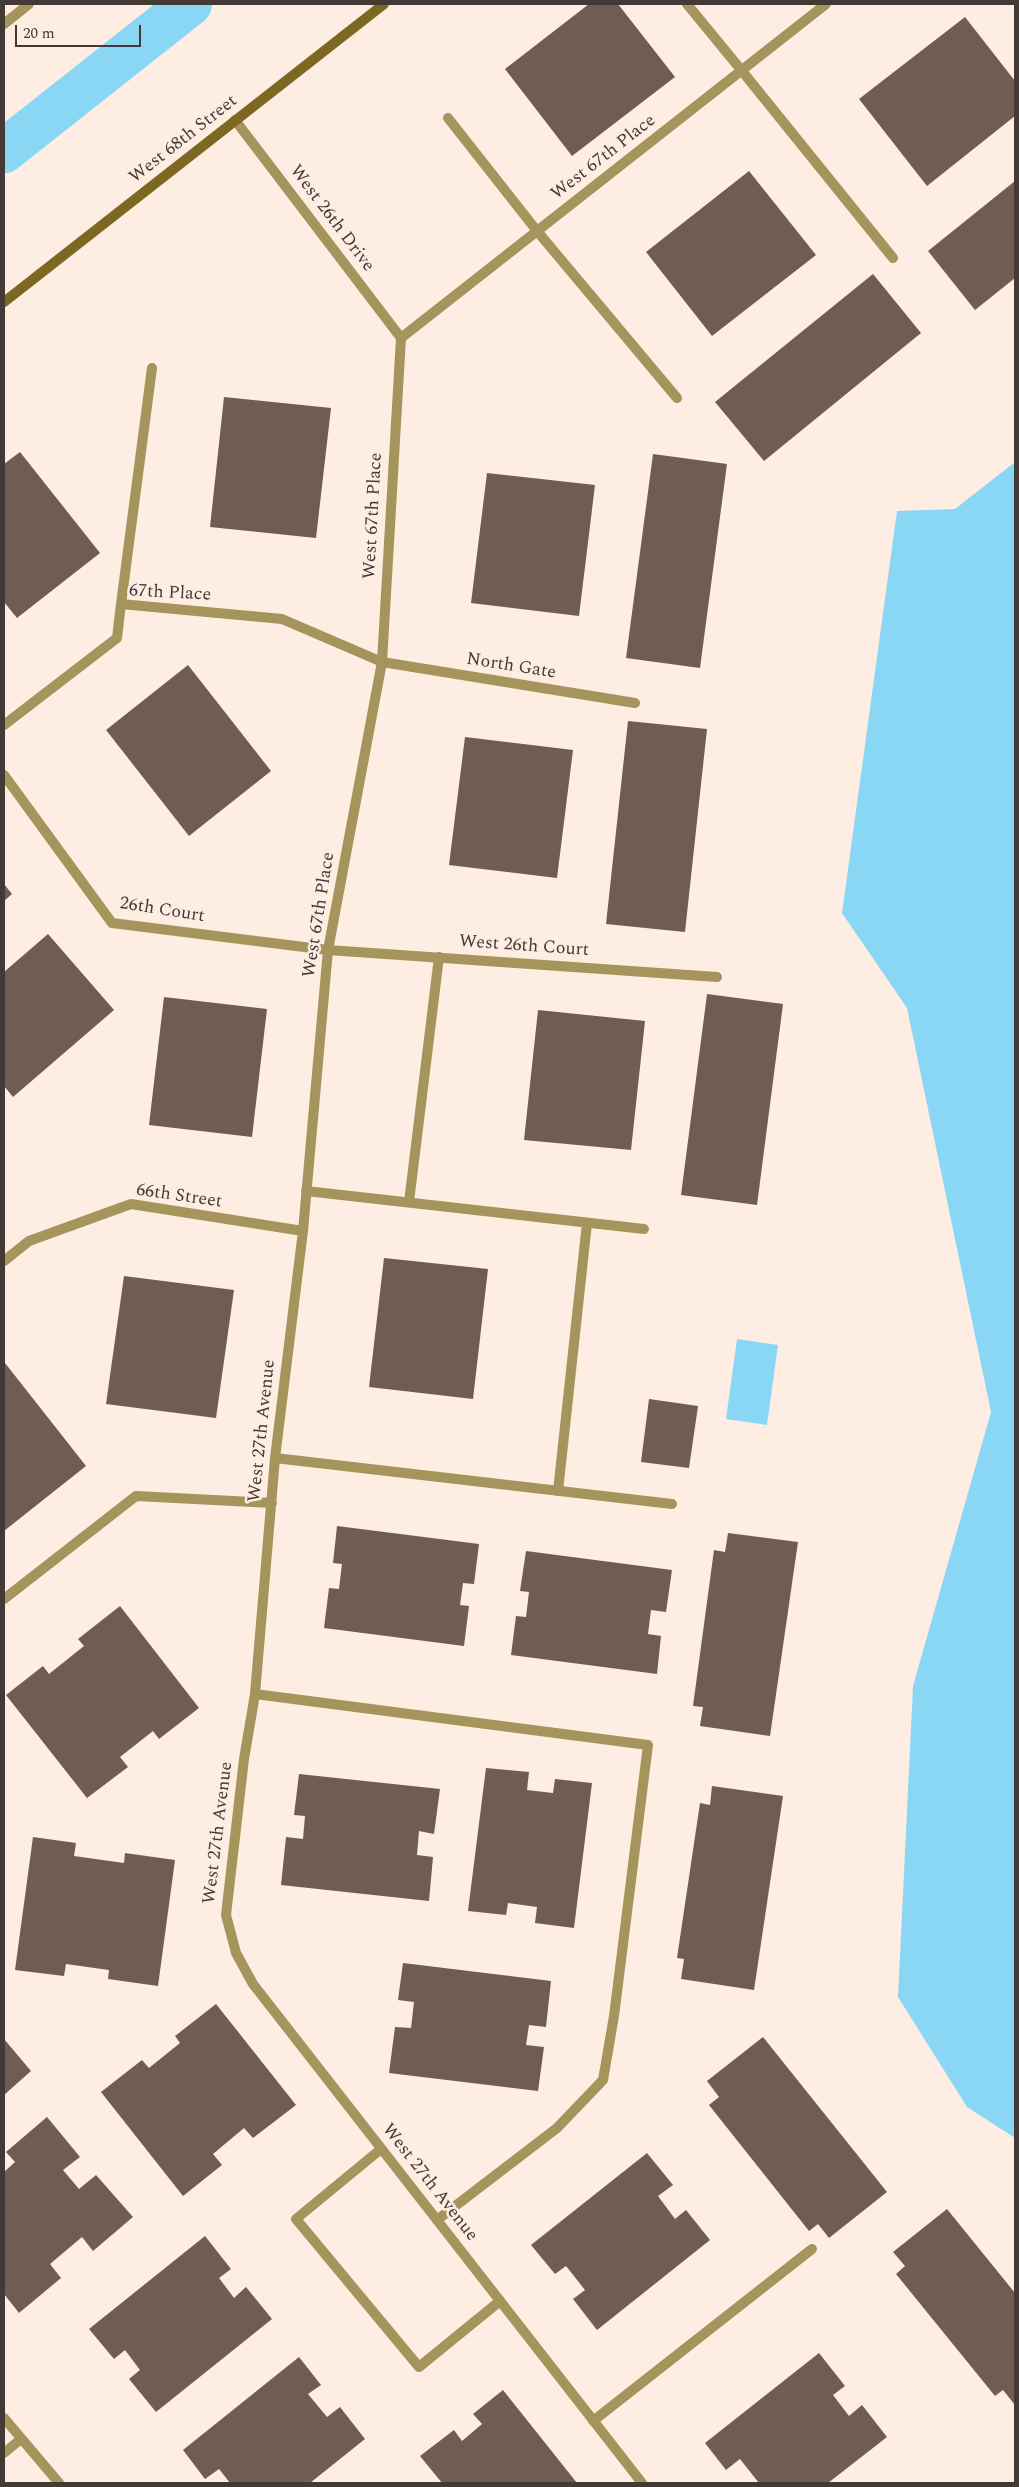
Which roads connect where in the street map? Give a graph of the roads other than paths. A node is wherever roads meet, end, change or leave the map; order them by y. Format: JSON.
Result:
{"nodes":[{"id":1,"x":29,"y":4,"type":"edge"},
{"id":2,"x":384,"y":4,"type":"edge"},
{"id":3,"x":687,"y":4,"type":"edge"},
{"id":4,"x":826,"y":4,"type":"edge"},
{"id":5,"x":4,"y":24,"type":"edge"},
{"id":6,"x":742,"y":70,"type":"junction"},
{"id":7,"x":448,"y":118,"type":"dead end"},
{"id":8,"x":235,"y":120,"type":"junction"},
{"id":9,"x":537,"y":231,"type":"junction"},
{"id":10,"x":893,"y":258,"type":"dead end"},
{"id":11,"x":4,"y":302,"type":"edge"},
{"id":12,"x":401,"y":338,"type":"junction"},
{"id":13,"x":152,"y":368,"type":"dead end"},
{"id":14,"x":677,"y":398,"type":"dead end"},
{"id":15,"x":121,"y":604,"type":"junction"},
{"id":16,"x":382,"y":662,"type":"junction"},
{"id":17,"x":635,"y":703,"type":"dead end"},
{"id":18,"x":4,"y":725,"type":"edge"},
{"id":19,"x":4,"y":775,"type":"edge"},
{"id":20,"x":328,"y":950,"type":"junction"},
{"id":21,"x":439,"y":957,"type":"junction"},
{"id":22,"x":717,"y":977,"type":"dead end"},
{"id":23,"x":306,"y":1191,"type":"junction"},
{"id":24,"x":409,"y":1202,"type":"junction"},
{"id":25,"x":586,"y":1222,"type":"junction"},
{"id":26,"x":644,"y":1229,"type":"dead end"},
{"id":27,"x":302,"y":1231,"type":"junction"},
{"id":28,"x":4,"y":1261,"type":"edge"},
{"id":29,"x":275,"y":1458,"type":"junction"},
{"id":30,"x":558,"y":1491,"type":"junction"},
{"id":31,"x":272,"y":1503,"type":"junction"},
{"id":32,"x":672,"y":1504,"type":"dead end"},
{"id":33,"x":4,"y":1599,"type":"edge"},
{"id":34,"x":255,"y":1694,"type":"junction"},
{"id":35,"x":381,"y":2149,"type":"junction"},
{"id":36,"x":437,"y":2220,"type":"junction"},
{"id":37,"x":812,"y":2249,"type":"dead end"},
{"id":38,"x":500,"y":2301,"type":"junction"},
{"id":39,"x":4,"y":2418,"type":"edge"},
{"id":40,"x":593,"y":2421,"type":"junction"},
{"id":41,"x":20,"y":2438,"type":"junction"},
{"id":42,"x":4,"y":2453,"type":"edge"},
{"id":43,"x":59,"y":2483,"type":"edge"},
{"id":44,"x":642,"y":2483,"type":"edge"}],
"edges":[{"from":1,"to":5,"type":"street"},
{"from":2,"to":8,"type":"main road","name":"West 68th Street"},
{"from":3,"to":6,"type":"street"},
{"from":4,"to":6,"type":"street","name":"West 67th Place"},
{"from":6,"to":9,"type":"street","name":"West 67th Place"},
{"from":6,"to":10,"type":"street"},
{"from":7,"to":9,"type":"street"},
{"from":8,"to":11,"type":"main road","name":"West 68th Street"},
{"from":8,"to":12,"type":"street","name":"West 26th Drive"},
{"from":9,"to":12,"type":"street","name":"West 67th Place"},
{"from":9,"to":14,"type":"street"},
{"from":12,"to":16,"type":"street","name":"West 67th Place"},
{"from":13,"to":15,"type":"street"},
{"from":15,"to":16,"type":"street","name":"67th Place"},
{"from":15,"to":18,"type":"street","name":"67th Place"},
{"from":16,"to":17,"type":"street","name":"North Gate"},
{"from":16,"to":20,"type":"street","name":"West 67th Place"},
{"from":19,"to":20,"type":"street","name":"26th Court"},
{"from":20,"to":21,"type":"street","name":"West 26th Court"},
{"from":20,"to":23,"type":"street","name":"West 67th Place"},
{"from":21,"to":22,"type":"street","name":"West 26th Court"},
{"from":21,"to":24,"type":"street"},
{"from":23,"to":24,"type":"street"},
{"from":23,"to":27,"type":"street","name":"West 67th Place"},
{"from":24,"to":25,"type":"street"},
{"from":25,"to":26,"type":"street"},
{"from":25,"to":30,"type":"street"},
{"from":27,"to":28,"type":"street","name":"66th Street"},
{"from":27,"to":29,"type":"street","name":"West 27th Avenue"},
{"from":29,"to":30,"type":"street"},
{"from":29,"to":31,"type":"street","name":"West 27th Avenue"},
{"from":30,"to":32,"type":"street"},
{"from":31,"to":33,"type":"street"},
{"from":31,"to":34,"type":"street","name":"West 27th Avenue"},
{"from":34,"to":35,"type":"street","name":"West 27th Avenue"},
{"from":34,"to":36,"type":"street"},
{"from":35,"to":36,"type":"street","name":"West 27th Avenue"},
{"from":35,"to":38,"type":"street"},
{"from":36,"to":38,"type":"street","name":"West 27th Avenue"},
{"from":37,"to":40,"type":"street"},
{"from":38,"to":40,"type":"street","name":"West 27th Avenue"},
{"from":39,"to":41,"type":"street"},
{"from":40,"to":44,"type":"street","name":"West 27th Avenue"},
{"from":41,"to":42,"type":"street"},
{"from":41,"to":43,"type":"street"}]}
